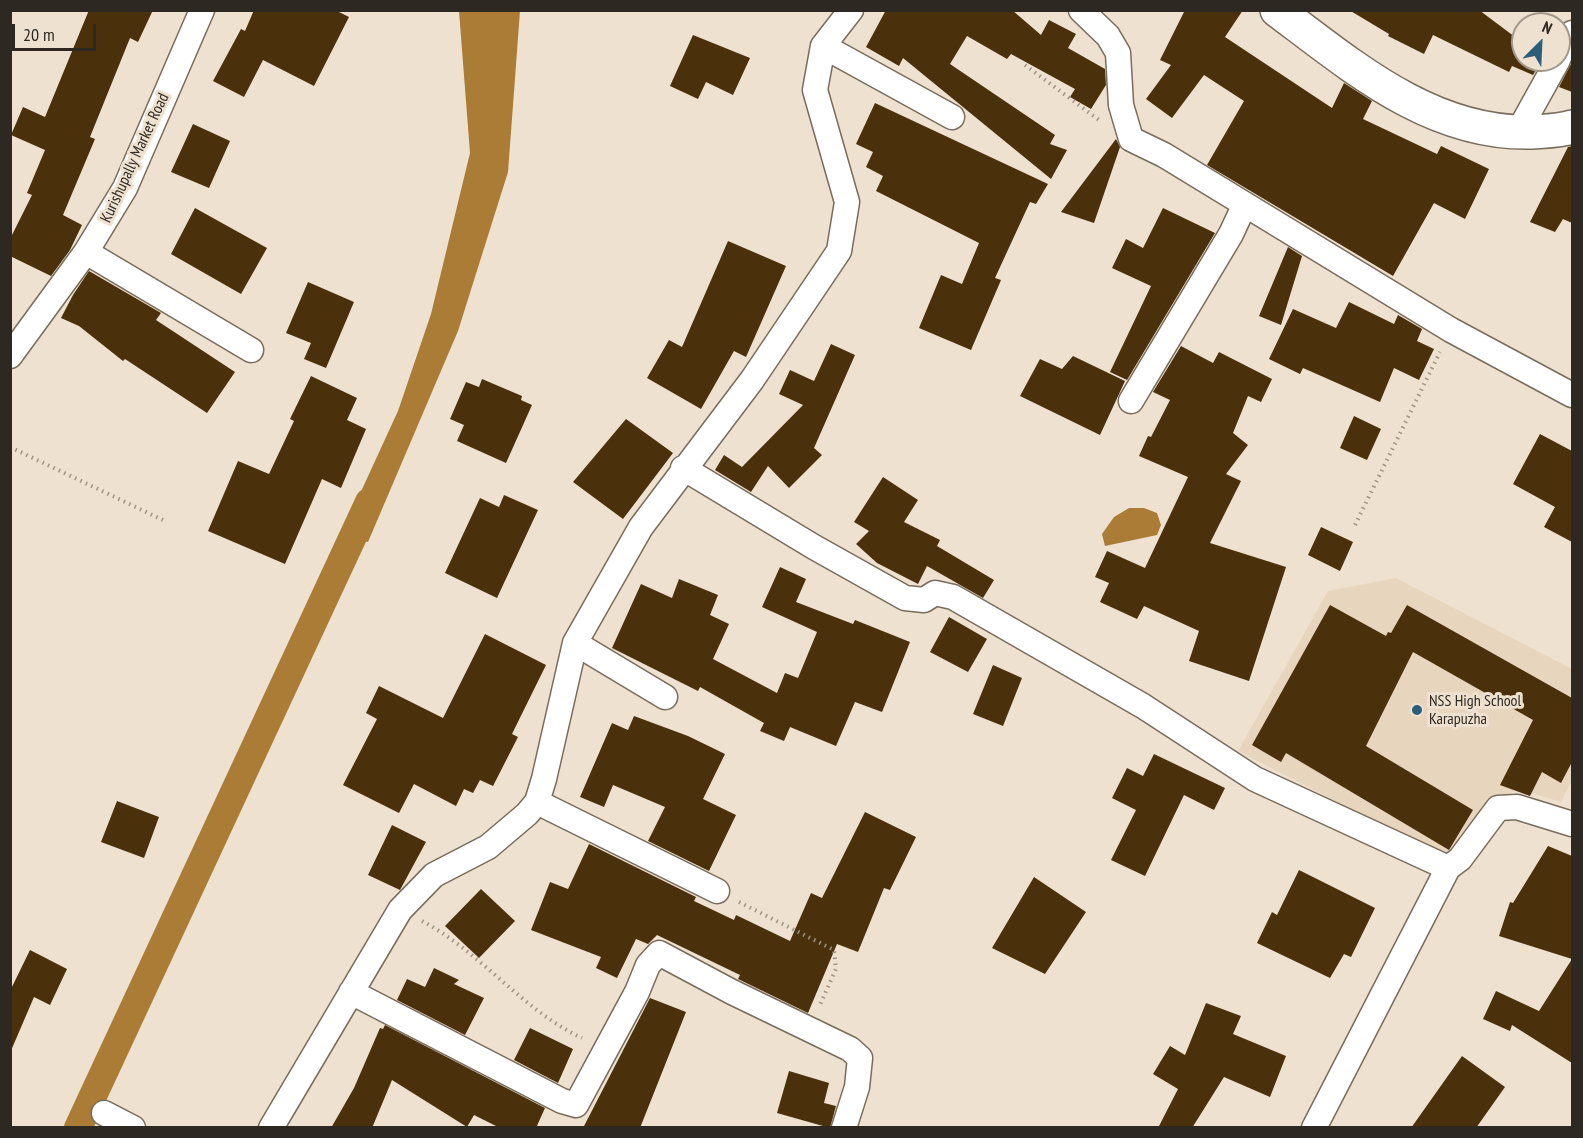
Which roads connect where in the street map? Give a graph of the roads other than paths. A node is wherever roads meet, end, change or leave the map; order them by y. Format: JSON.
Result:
{"nodes":[{"id":1,"x":202,"y":10,"type":"edge"},
{"id":2,"x":851,"y":10,"type":"edge"},
{"id":3,"x":1081,"y":10,"type":"edge"},
{"id":4,"x":1277,"y":10,"type":"edge"},
{"id":5,"x":823,"y":46,"type":"junction"},
{"id":6,"x":1551,"y":72,"type":"edge"},
{"id":7,"x":951,"y":117,"type":"dead end"},
{"id":8,"x":1572,"y":127,"type":"edge"},
{"id":9,"x":1518,"y":132,"type":"junction"},
{"id":10,"x":1244,"y":206,"type":"junction"},
{"id":11,"x":86,"y":252,"type":"junction"},
{"id":12,"x":251,"y":350,"type":"dead end"},
{"id":13,"x":10,"y":356,"type":"edge"},
{"id":14,"x":1572,"y":395,"type":"edge"},
{"id":15,"x":1131,"y":401,"type":"dead end"},
{"id":16,"x":683,"y":468,"type":"junction"},
{"id":17,"x":575,"y":643,"type":"junction"},
{"id":18,"x":665,"y":697,"type":"dead end"},
{"id":19,"x":537,"y":802,"type":"junction"},
{"id":20,"x":1572,"y":824,"type":"edge"},
{"id":21,"x":1448,"y":868,"type":"junction"},
{"id":22,"x":717,"y":891,"type":"road end"},
{"id":23,"x":351,"y":992,"type":"junction"},
{"id":24,"x":104,"y":1113,"type":"dead end"},
{"id":25,"x":133,"y":1128,"type":"edge"},
{"id":26,"x":271,"y":1128,"type":"edge"},
{"id":27,"x":844,"y":1128,"type":"edge"},
{"id":28,"x":1314,"y":1128,"type":"edge"}],
"edges":[{"from":1,"to":11,"type":"street","name":"Kurishupally Market Road"},
{"from":2,"to":5,"type":"street"},
{"from":3,"to":10,"type":"street"},
{"from":4,"to":9,"type":"main road"},
{"from":5,"to":7,"type":"street"},
{"from":5,"to":16,"type":"street"},
{"from":6,"to":9,"type":"street"},
{"from":8,"to":9,"type":"main road"},
{"from":10,"to":14,"type":"street"},
{"from":10,"to":15,"type":"street"},
{"from":11,"to":12,"type":"street"},
{"from":11,"to":13,"type":"street","name":"Kurishupally Market Road"},
{"from":16,"to":17,"type":"street"},
{"from":16,"to":21,"type":"street"},
{"from":17,"to":18,"type":"street"},
{"from":17,"to":19,"type":"street"},
{"from":19,"to":22,"type":"street"},
{"from":19,"to":23,"type":"street"},
{"from":20,"to":21,"type":"street"},
{"from":21,"to":28,"type":"street"},
{"from":23,"to":26,"type":"street"},
{"from":23,"to":27,"type":"street"},
{"from":24,"to":25,"type":"street"}]}
